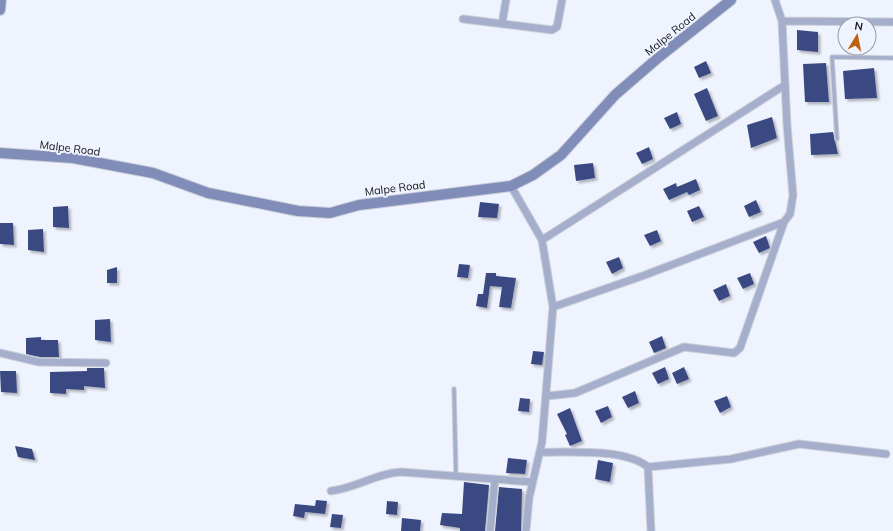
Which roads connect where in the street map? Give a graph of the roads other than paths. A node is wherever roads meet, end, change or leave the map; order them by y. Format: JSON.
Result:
{"nodes":[{"id":1,"x":1,"y":0,"type":"edge"},
{"id":2,"x":506,"y":0,"type":"edge"},
{"id":3,"x":562,"y":0,"type":"edge"},
{"id":4,"x":731,"y":0,"type":"edge"},
{"id":5,"x":775,"y":0,"type":"edge"},
{"id":6,"x":0,"y":10,"type":"edge"},
{"id":7,"x":463,"y":19,"type":"dead end"},
{"id":8,"x":782,"y":21,"type":"junction"},
{"id":9,"x":893,"y":22,"type":"edge"},
{"id":10,"x":502,"y":24,"type":"junction"},
{"id":11,"x":893,"y":58,"type":"edge"},
{"id":12,"x":785,"y":85,"type":"junction"},
{"id":13,"x":837,"y":139,"type":"dead end"},
{"id":14,"x":0,"y":153,"type":"edge"},
{"id":15,"x":511,"y":186,"type":"junction"},
{"id":16,"x":784,"y":222,"type":"junction"},
{"id":17,"x":542,"y":240,"type":"junction"},
{"id":18,"x":553,"y":307,"type":"junction"},
{"id":19,"x":0,"y":353,"type":"edge"},
{"id":20,"x":106,"y":363,"type":"dead end"},
{"id":21,"x":454,"y":389,"type":"dead end"},
{"id":22,"x":547,"y":396,"type":"junction"},
{"id":23,"x":540,"y":452,"type":"junction"},
{"id":24,"x":886,"y":454,"type":"dead end"},
{"id":25,"x":648,"y":467,"type":"junction"},
{"id":26,"x":456,"y":476,"type":"junction"},
{"id":27,"x":495,"y":479,"type":"junction"},
{"id":28,"x":532,"y":482,"type":"junction"},
{"id":29,"x":331,"y":491,"type":"dead end"},
{"id":30,"x":490,"y":531,"type":"edge"},
{"id":31,"x":526,"y":531,"type":"edge"},
{"id":32,"x":651,"y":531,"type":"edge"}],
"edges":[{"from":1,"to":6,"type":"street"},
{"from":2,"to":10,"type":"street"},
{"from":3,"to":10,"type":"street"},
{"from":4,"to":15,"type":"street","name":"Malpe Road"},
{"from":5,"to":8,"type":"street"},
{"from":7,"to":10,"type":"street"},
{"from":8,"to":9,"type":"street"},
{"from":8,"to":12,"type":"street"},
{"from":11,"to":13,"type":"lane"},
{"from":12,"to":16,"type":"street"},
{"from":12,"to":17,"type":"street"},
{"from":14,"to":15,"type":"street","name":"Malpe Road"},
{"from":15,"to":17,"type":"street"},
{"from":16,"to":18,"type":"street"},
{"from":16,"to":22,"type":"street"},
{"from":17,"to":18,"type":"street"},
{"from":18,"to":22,"type":"street"},
{"from":19,"to":20,"type":"street"},
{"from":21,"to":26,"type":"lane"},
{"from":22,"to":23,"type":"street"},
{"from":23,"to":25,"type":"street"},
{"from":23,"to":28,"type":"street"},
{"from":24,"to":25,"type":"street"},
{"from":25,"to":32,"type":"street"},
{"from":26,"to":27,"type":"street"},
{"from":26,"to":29,"type":"street"},
{"from":27,"to":28,"type":"street"},
{"from":27,"to":30,"type":"street"},
{"from":28,"to":31,"type":"street"}]}
